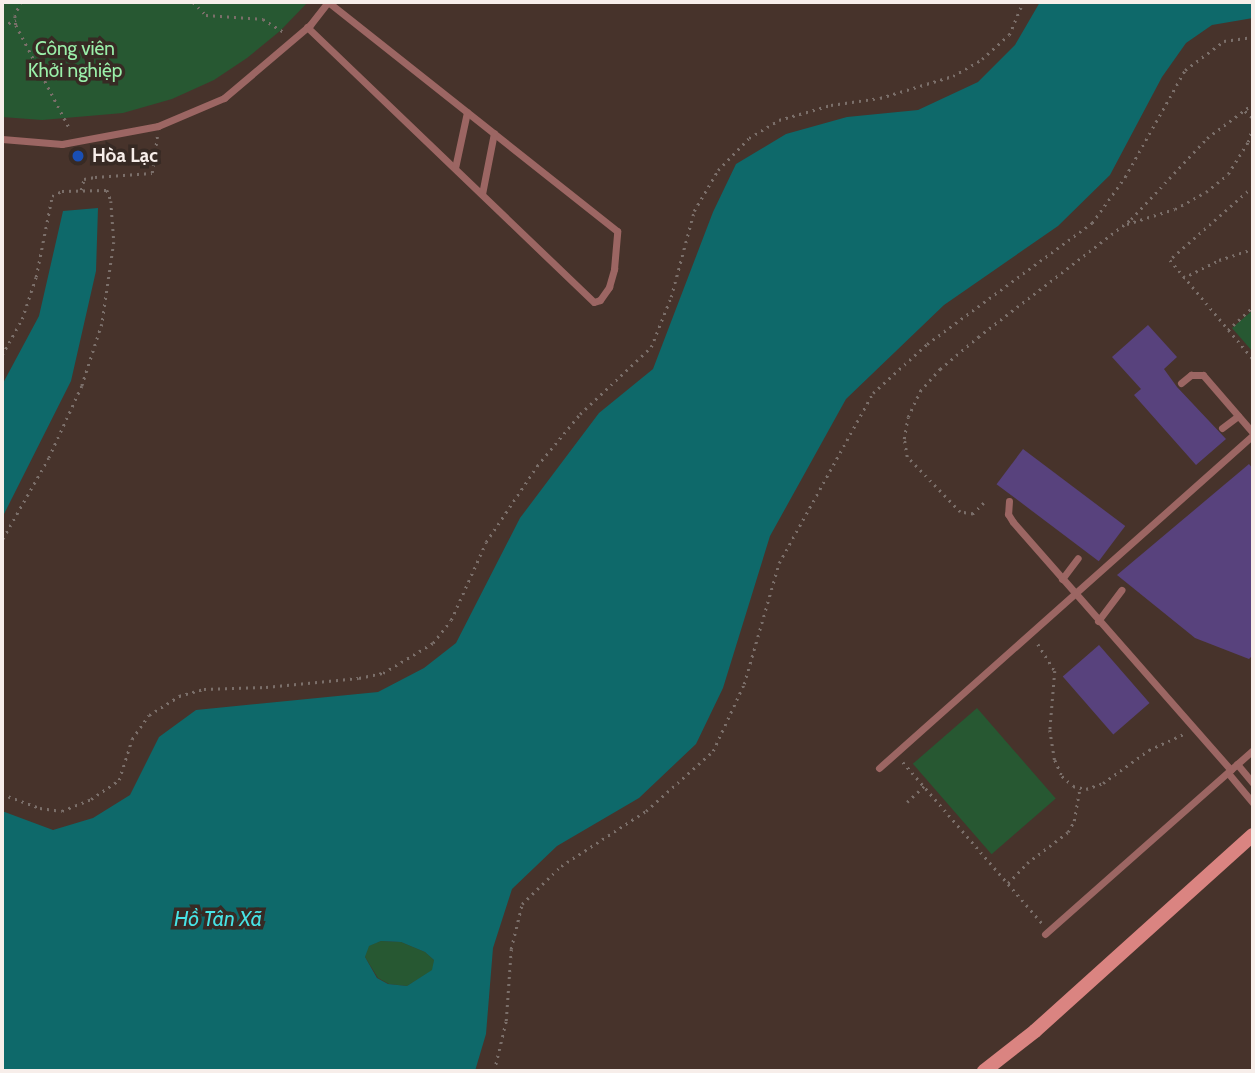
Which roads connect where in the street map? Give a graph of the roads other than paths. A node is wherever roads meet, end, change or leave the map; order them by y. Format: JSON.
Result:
{"nodes":[{"id":1,"x":328,"y":2,"type":"edge"},
{"id":2,"x":307,"y":27,"type":"junction"},
{"id":3,"x":467,"y":112,"type":"junction"},
{"id":4,"x":494,"y":133,"type":"junction"},
{"id":5,"x":2,"y":139,"type":"edge"},
{"id":6,"x":455,"y":168,"type":"junction"},
{"id":7,"x":482,"y":194,"type":"junction"},
{"id":8,"x":1181,"y":383,"type":"dead end"},
{"id":9,"x":1238,"y":416,"type":"junction"},
{"id":10,"x":1222,"y":428,"type":"dead end"},
{"id":11,"x":1253,"y":434,"type":"edge"},
{"id":12,"x":1009,"y":500,"type":"dead end"},
{"id":13,"x":1078,"y":558,"type":"dead end"},
{"id":14,"x":1062,"y":579,"type":"junction"},
{"id":15,"x":1121,"y":590,"type":"dead end"},
{"id":16,"x":1076,"y":596,"type":"junction"},
{"id":17,"x":1098,"y":621,"type":"junction"},
{"id":18,"x":1253,"y":750,"type":"edge"},
{"id":19,"x":879,"y":768,"type":"dead end"},
{"id":20,"x":1232,"y":769,"type":"junction"},
{"id":21,"x":1253,"y":783,"type":"edge"},
{"id":22,"x":1253,"y":803,"type":"edge"},
{"id":23,"x":1253,"y":835,"type":"edge"},
{"id":24,"x":1045,"y":934,"type":"dead end"},
{"id":25,"x":984,"y":1071,"type":"edge"}],
"edges":[{"from":1,"to":2,"type":"lane"},
{"from":1,"to":3,"type":"lane"},
{"from":2,"to":5,"type":"lane"},
{"from":2,"to":6,"type":"lane"},
{"from":3,"to":4,"type":"lane"},
{"from":3,"to":6,"type":"lane"},
{"from":4,"to":7,"type":"lane"},
{"from":4,"to":7,"type":"lane"},
{"from":6,"to":7,"type":"lane"},
{"from":8,"to":9,"type":"lane"},
{"from":9,"to":10,"type":"lane"},
{"from":9,"to":11,"type":"lane"},
{"from":11,"to":16,"type":"lane"},
{"from":12,"to":14,"type":"lane"},
{"from":13,"to":14,"type":"lane"},
{"from":14,"to":16,"type":"lane"},
{"from":15,"to":17,"type":"lane"},
{"from":16,"to":17,"type":"lane"},
{"from":16,"to":19,"type":"lane"},
{"from":17,"to":20,"type":"lane"},
{"from":18,"to":20,"type":"lane"},
{"from":20,"to":21,"type":"lane"},
{"from":20,"to":22,"type":"lane"},
{"from":20,"to":24,"type":"lane"},
{"from":23,"to":25,"type":"street"}]}
